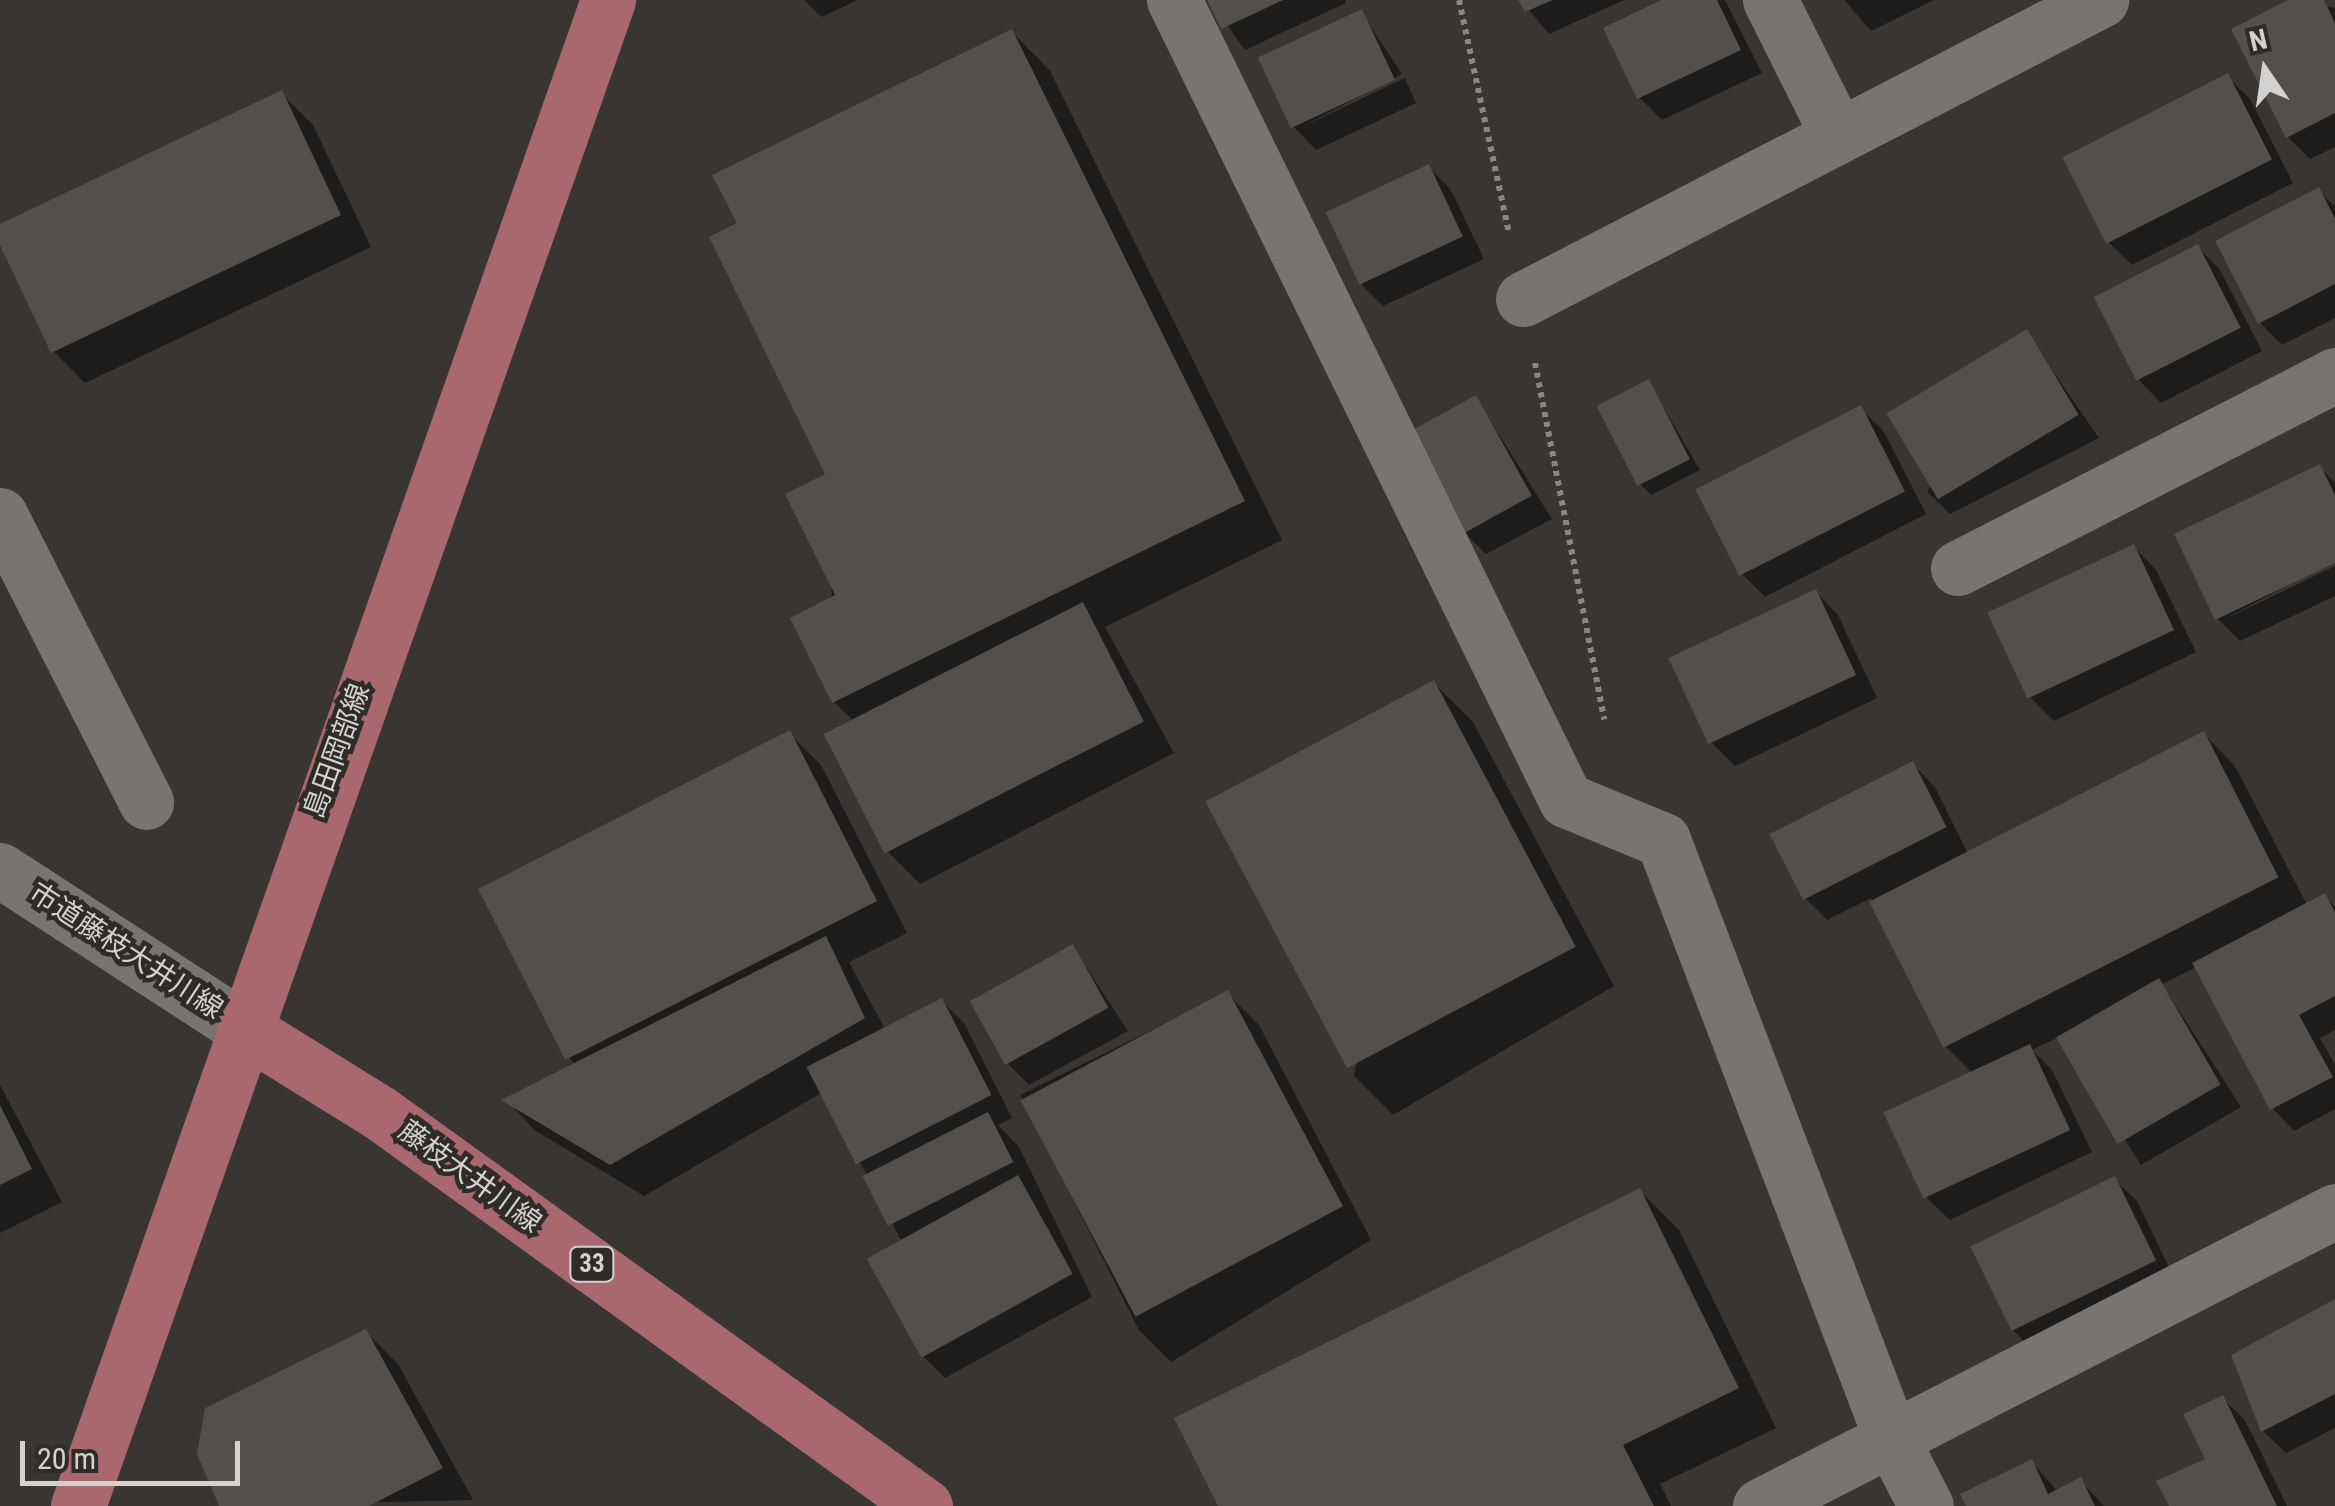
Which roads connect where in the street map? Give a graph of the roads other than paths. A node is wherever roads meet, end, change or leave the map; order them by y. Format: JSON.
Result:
{"nodes":[{"id":1,"x":608,"y":0,"type":"edge"},
{"id":2,"x":1174,"y":0,"type":"edge"},
{"id":3,"x":1770,"y":0,"type":"edge"},
{"id":4,"x":2101,"y":0,"type":"edge"},
{"id":5,"x":1838,"y":136,"type":"junction"},
{"id":6,"x":1523,"y":299,"type":"road end"},
{"id":7,"x":2335,"y":374,"type":"edge"},
{"id":8,"x":0,"y":515,"type":"edge"},
{"id":9,"x":1958,"y":568,"type":"dead end"},
{"id":10,"x":146,"y":802,"type":"dead end"},
{"id":11,"x":0,"y":870,"type":"edge"},
{"id":12,"x":251,"y":1033,"type":"junction"},
{"id":13,"x":2335,"y":1211,"type":"edge"},
{"id":14,"x":1891,"y":1438,"type":"junction"},
{"id":15,"x":78,"y":1506,"type":"edge"},
{"id":16,"x":926,"y":1506,"type":"edge"},
{"id":17,"x":1760,"y":1506,"type":"edge"},
{"id":18,"x":1926,"y":1506,"type":"edge"}],
"edges":[{"from":1,"to":12,"type":"main road","name":"島田岡部線"},
{"from":2,"to":14,"type":"street"},
{"from":3,"to":5,"type":"street"},
{"from":4,"to":5,"type":"street"},
{"from":5,"to":6,"type":"street"},
{"from":7,"to":9,"type":"street"},
{"from":8,"to":10,"type":"street"},
{"from":11,"to":12,"type":"street","name":"市道藤枝大井川線"},
{"from":12,"to":15,"type":"main road","name":"島田岡部線"},
{"from":12,"to":16,"type":"main road","name":"藤枝大井川線","number":"33"},
{"from":13,"to":14,"type":"street"},
{"from":14,"to":17,"type":"street"},
{"from":14,"to":18,"type":"street"}]}
